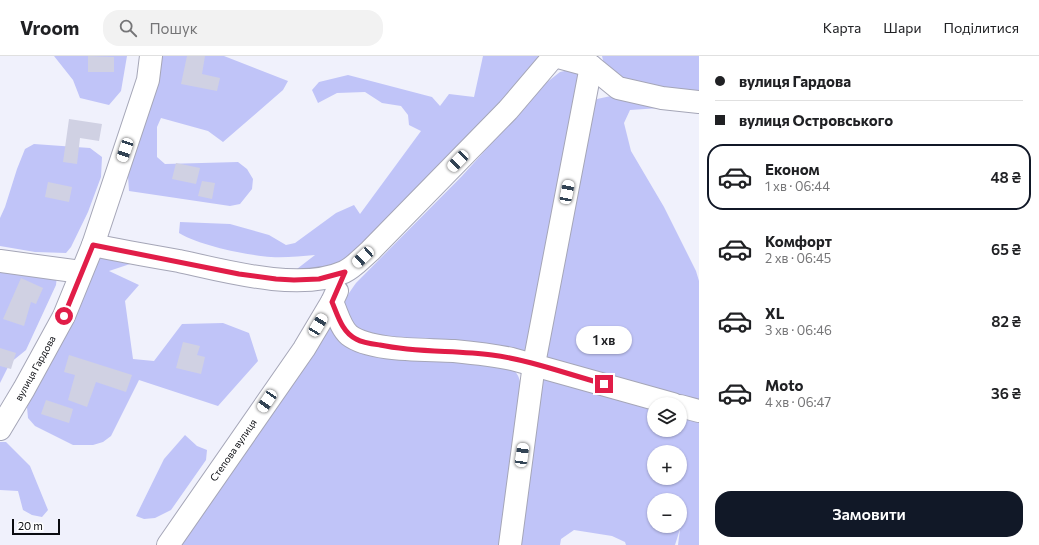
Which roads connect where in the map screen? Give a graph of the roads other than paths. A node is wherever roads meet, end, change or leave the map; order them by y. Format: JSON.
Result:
{"nodes":[{"id":1,"x":151,"y":56,"type":"edge"},
{"id":2,"x":554,"y":56,"type":"edge"},
{"id":3,"x":591,"y":66,"type":"junction"},
{"id":4,"x":699,"y":102,"type":"edge"},
{"id":5,"x":93,"y":245,"type":"junction"},
{"id":6,"x":0,"y":261,"type":"edge"},
{"id":7,"x":81,"y":272,"type":"junction"},
{"id":8,"x":345,"y":272,"type":"junction"},
{"id":9,"x":332,"y":302,"type":"junction"},
{"id":10,"x":534,"y":364,"type":"junction"},
{"id":11,"x":649,"y":397,"type":"edge"},
{"id":12,"x":687,"y":408,"type":"edge"},
{"id":13,"x":699,"y":411,"type":"edge"},
{"id":14,"x":0,"y":428,"type":"edge"},
{"id":15,"x":168,"y":545,"type":"edge"},
{"id":16,"x":510,"y":545,"type":"edge"}],
"edges":[{"from":1,"to":5,"type":"street","name":"вулиця Гардова"},
{"from":2,"to":3,"type":"street"},
{"from":2,"to":8,"type":"street"},
{"from":3,"to":4,"type":"street"},
{"from":3,"to":10,"type":"street"},
{"from":5,"to":7,"type":"street","name":"вулиця Гардова"},
{"from":5,"to":8,"type":"street"},
{"from":6,"to":7,"type":"street"},
{"from":7,"to":14,"type":"street","name":"вулиця Гардова"},
{"from":8,"to":9,"type":"street","name":"Степова вулиця"},
{"from":9,"to":10,"type":"street"},
{"from":9,"to":15,"type":"street","name":"Степова вулиця"},
{"from":10,"to":11,"type":"street"},
{"from":10,"to":16,"type":"street"},
{"from":12,"to":13,"type":"street"}]}
